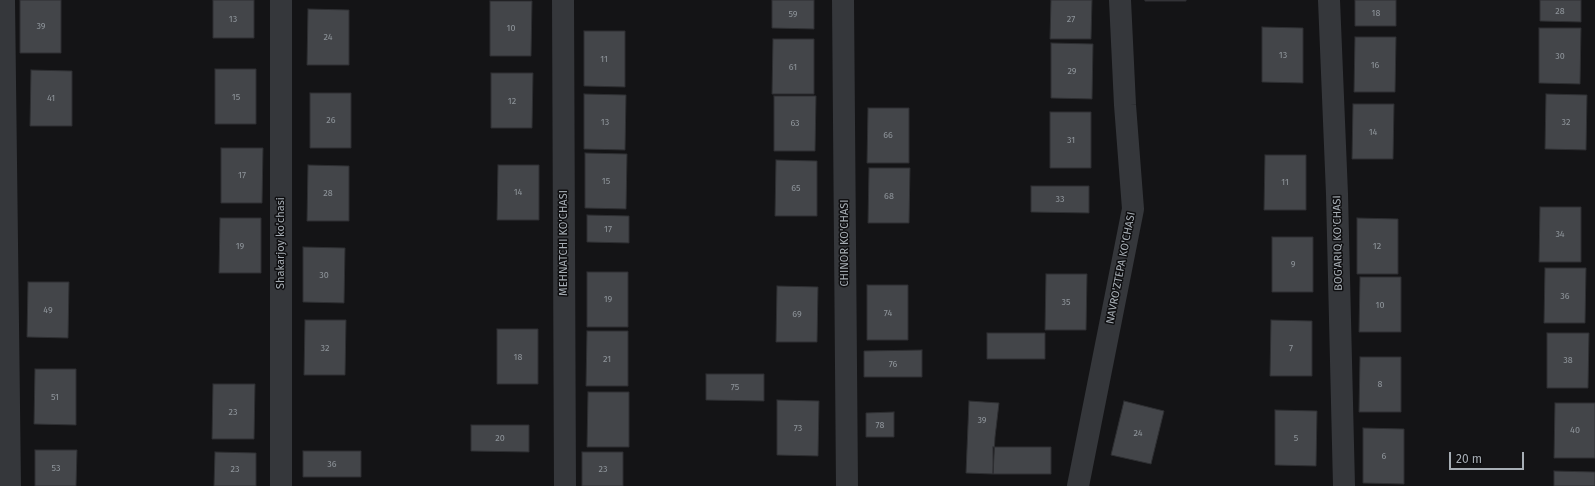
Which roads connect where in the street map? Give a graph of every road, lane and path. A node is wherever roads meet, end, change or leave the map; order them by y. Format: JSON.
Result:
{"nodes":[{"id":1,"x":4,"y":0,"type":"edge"},
{"id":2,"x":281,"y":0,"type":"edge"},
{"id":3,"x":563,"y":0,"type":"edge"},
{"id":4,"x":843,"y":0,"type":"edge"},
{"id":5,"x":1120,"y":0,"type":"edge"},
{"id":6,"x":1329,"y":0,"type":"edge"},
{"id":7,"x":10,"y":486,"type":"edge"},
{"id":8,"x":281,"y":486,"type":"edge"},
{"id":9,"x":565,"y":486,"type":"edge"},
{"id":10,"x":847,"y":486,"type":"edge"},
{"id":11,"x":1078,"y":486,"type":"edge"},
{"id":12,"x":1344,"y":486,"type":"edge"}],
"edges":[{"from":1,"to":7,"type":"street"},
{"from":2,"to":8,"type":"street","name":"Shakarjoy ko'chasi"},
{"from":3,"to":9,"type":"street","name":"MEHNATCHI KO'CHASI"},
{"from":4,"to":10,"type":"street","name":"CHINOR KO'CHASI"},
{"from":5,"to":11,"type":"street","name":"NAVRO'ZTEPA KO'CHASI"},
{"from":6,"to":12,"type":"street","name":"BOG'ARIQ KO'CHASI"}]}
